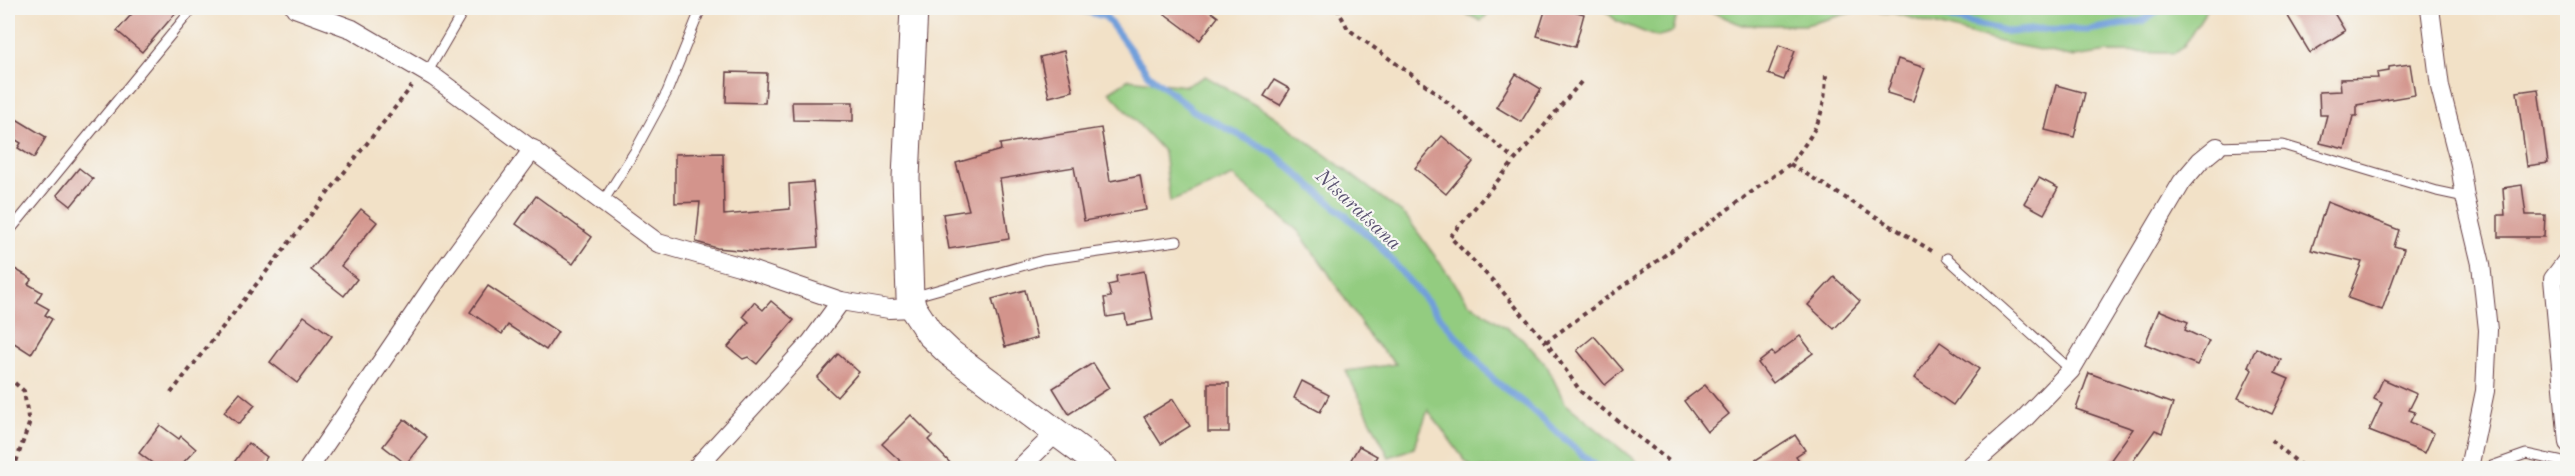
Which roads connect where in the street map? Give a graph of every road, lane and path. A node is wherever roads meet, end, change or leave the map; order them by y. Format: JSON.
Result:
{"nodes":[{"id":1,"x":193,"y":8,"type":"edge"},
{"id":2,"x":296,"y":8,"type":"edge"},
{"id":3,"x":465,"y":8,"type":"edge"},
{"id":4,"x":701,"y":8,"type":"edge"},
{"id":5,"x":914,"y":8,"type":"edge"},
{"id":6,"x":1338,"y":8,"type":"edge"},
{"id":7,"x":2430,"y":8,"type":"edge"},
{"id":8,"x":425,"y":72,"type":"junction"},
{"id":9,"x":1826,"y":72,"type":"dead end"},
{"id":10,"x":1581,"y":82,"type":"dead end"},
{"id":11,"x":2217,"y":147,"type":"joint"},
{"id":12,"x":533,"y":149,"type":"junction"},
{"id":13,"x":1514,"y":159,"type":"junction"},
{"id":14,"x":1790,"y":164,"type":"junction"},
{"id":15,"x":2465,"y":197,"type":"junction"},
{"id":16,"x":602,"y":203,"type":"junction"},
{"id":17,"x":8,"y":233,"type":"edge"},
{"id":18,"x":1177,"y":241,"type":"dead end"},
{"id":19,"x":1947,"y":258,"type":"joint"},
{"id":20,"x":2568,"y":259,"type":"edge"},
{"id":21,"x":841,"y":301,"type":"junction"},
{"id":22,"x":912,"y":303,"type":"junction"},
{"id":23,"x":1546,"y":342,"type":"junction"},
{"id":24,"x":2072,"y":370,"type":"junction"},
{"id":25,"x":8,"y":377,"type":"edge"},
{"id":26,"x":171,"y":393,"type":"dead end"},
{"id":27,"x":1056,"y":433,"type":"junction"},
{"id":28,"x":2271,"y":440,"type":"dead end"},
{"id":29,"x":2568,"y":442,"type":"edge"},
{"id":30,"x":2568,"y":463,"type":"edge"},
{"id":31,"x":14,"y":468,"type":"edge"},
{"id":32,"x":309,"y":468,"type":"edge"},
{"id":33,"x":696,"y":468,"type":"edge"},
{"id":34,"x":1020,"y":468,"type":"edge"},
{"id":35,"x":1104,"y":468,"type":"edge"},
{"id":36,"x":1678,"y":468,"type":"edge"},
{"id":37,"x":1968,"y":468,"type":"edge"},
{"id":38,"x":2304,"y":468,"type":"edge"},
{"id":39,"x":2478,"y":468,"type":"edge"}],
"edges":[{"from":1,"to":17,"type":"lane"},
{"from":2,"to":8,"type":"street"},
{"from":3,"to":8,"type":"lane"},
{"from":4,"to":16,"type":"lane"},
{"from":5,"to":22,"type":"street"},
{"from":6,"to":13,"type":"path"},
{"from":7,"to":15,"type":"street"},
{"from":8,"to":12,"type":"street"},
{"from":8,"to":26,"type":"path"},
{"from":9,"to":14,"type":"path"},
{"from":10,"to":13,"type":"path"},
{"from":11,"to":15,"type":"lane"},
{"from":11,"to":24,"type":"street"},
{"from":12,"to":16,"type":"street"},
{"from":12,"to":32,"type":"street"},
{"from":13,"to":23,"type":"path"},
{"from":14,"to":19,"type":"path"},
{"from":14,"to":23,"type":"path"},
{"from":15,"to":39,"type":"street"},
{"from":16,"to":21,"type":"street"},
{"from":18,"to":22,"type":"lane"},
{"from":19,"to":24,"type":"lane"},
{"from":20,"to":29,"type":"street"},
{"from":21,"to":22,"type":"street"},
{"from":21,"to":33,"type":"street"},
{"from":22,"to":27,"type":"street"},
{"from":23,"to":36,"type":"path"},
{"from":24,"to":37,"type":"street"},
{"from":25,"to":31,"type":"path"},
{"from":27,"to":34,"type":"street"},
{"from":27,"to":35,"type":"street"},
{"from":28,"to":38,"type":"path"},
{"from":30,"to":39,"type":"lane"}]}
